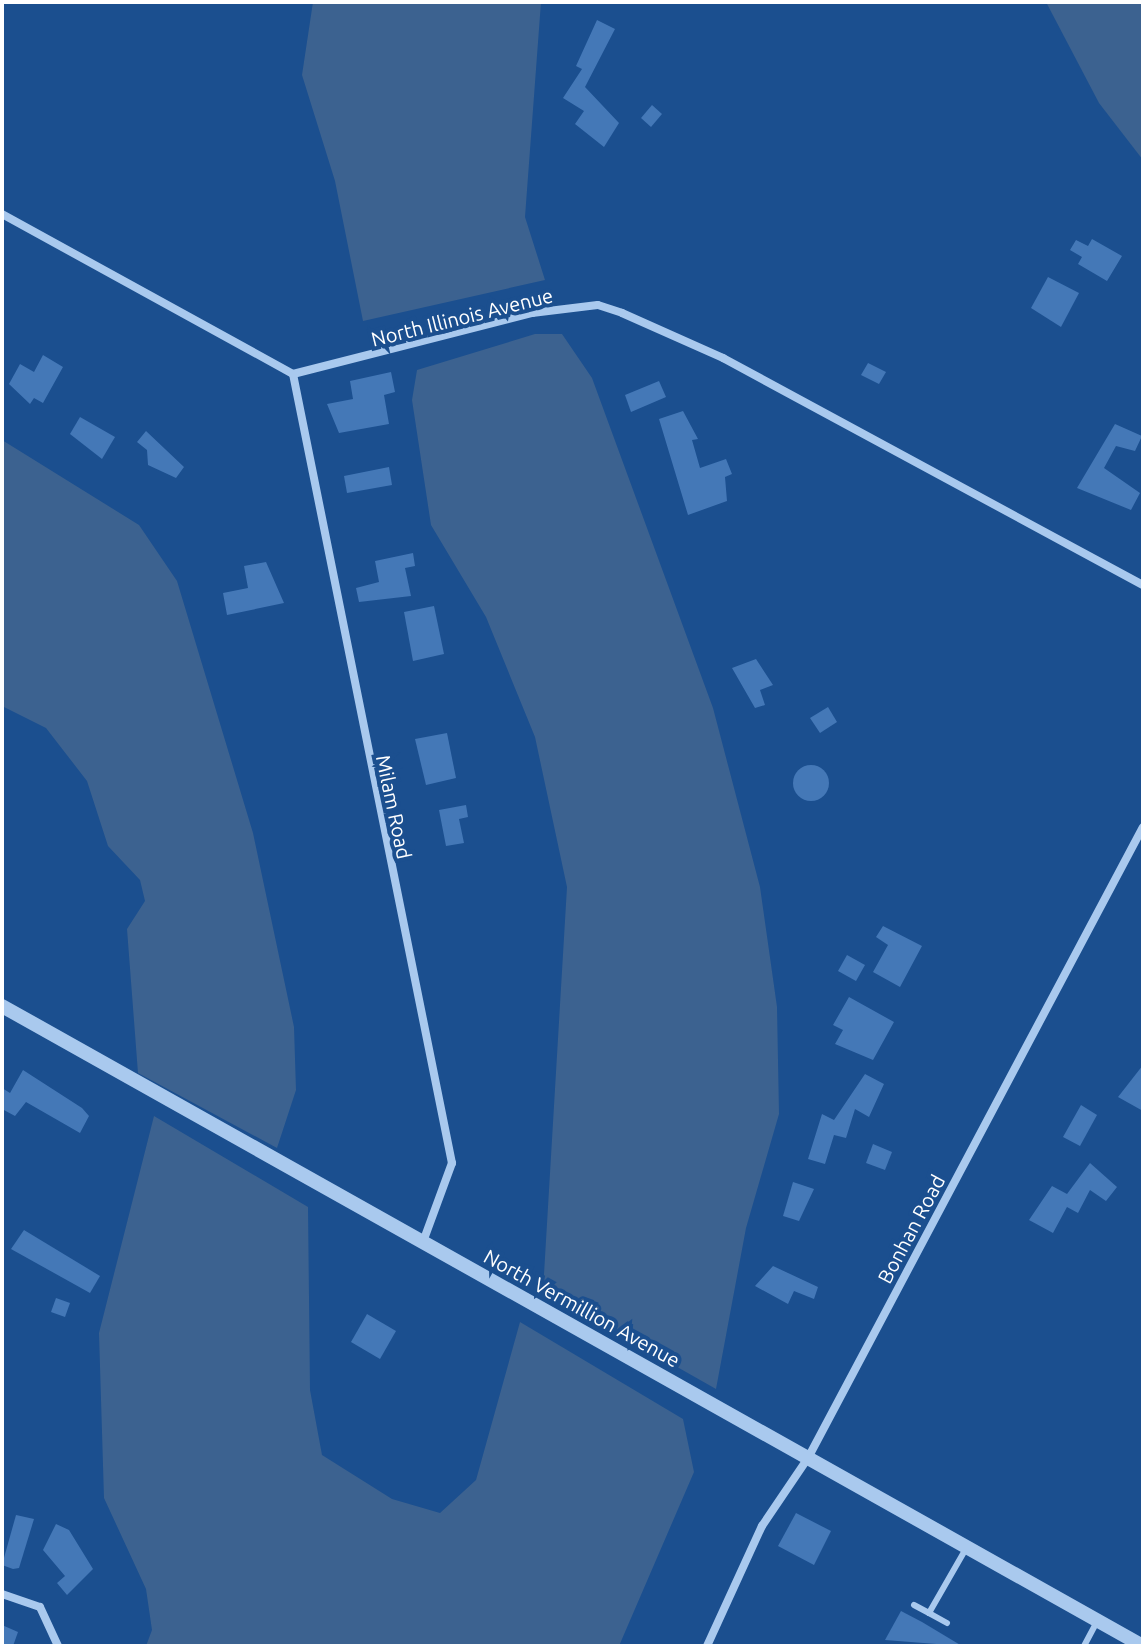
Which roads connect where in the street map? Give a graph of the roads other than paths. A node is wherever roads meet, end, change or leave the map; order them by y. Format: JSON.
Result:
{"nodes":[{"id":1,"x":2,"y":214,"type":"edge"},
{"id":2,"x":293,"y":374,"type":"junction"},
{"id":3,"x":1143,"y":585,"type":"edge"},
{"id":4,"x":1143,"y":827,"type":"edge"},
{"id":5,"x":2,"y":1006,"type":"edge"},
{"id":6,"x":423,"y":1242,"type":"junction"},
{"id":7,"x":808,"y":1458,"type":"junction"},
{"id":8,"x":967,"y":1547,"type":"junction"},
{"id":9,"x":2,"y":1594,"type":"edge"},
{"id":10,"x":914,"y":1605,"type":"dead end"},
{"id":11,"x":929,"y":1613,"type":"junction"},
{"id":12,"x":1098,"y":1620,"type":"junction"},
{"id":13,"x":947,"y":1623,"type":"dead end"},
{"id":14,"x":58,"y":1646,"type":"edge"},
{"id":15,"x":707,"y":1646,"type":"edge"},
{"id":16,"x":1084,"y":1646,"type":"edge"},
{"id":17,"x":1143,"y":1646,"type":"edge"}],
"edges":[{"from":1,"to":2,"type":"street"},
{"from":2,"to":3,"type":"street","name":"North Illinois Avenue"},
{"from":2,"to":6,"type":"street","name":"Milam Road"},
{"from":4,"to":7,"type":"street","name":"Bonhan Road"},
{"from":5,"to":6,"type":"street","name":"North Vermillion Avenue"},
{"from":6,"to":7,"type":"street","name":"North Vermillion Avenue"},
{"from":7,"to":8,"type":"street","name":"North Vermillion Avenue"},
{"from":7,"to":15,"type":"street","name":"Bonhan Road"},
{"from":8,"to":11,"type":"lane"},
{"from":8,"to":12,"type":"street","name":"North Vermillion Avenue"},
{"from":9,"to":14,"type":"street"},
{"from":10,"to":11,"type":"lane"},
{"from":11,"to":13,"type":"lane"},
{"from":12,"to":16,"type":"lane"},
{"from":12,"to":17,"type":"street","name":"North Vermillion Avenue"}]}
